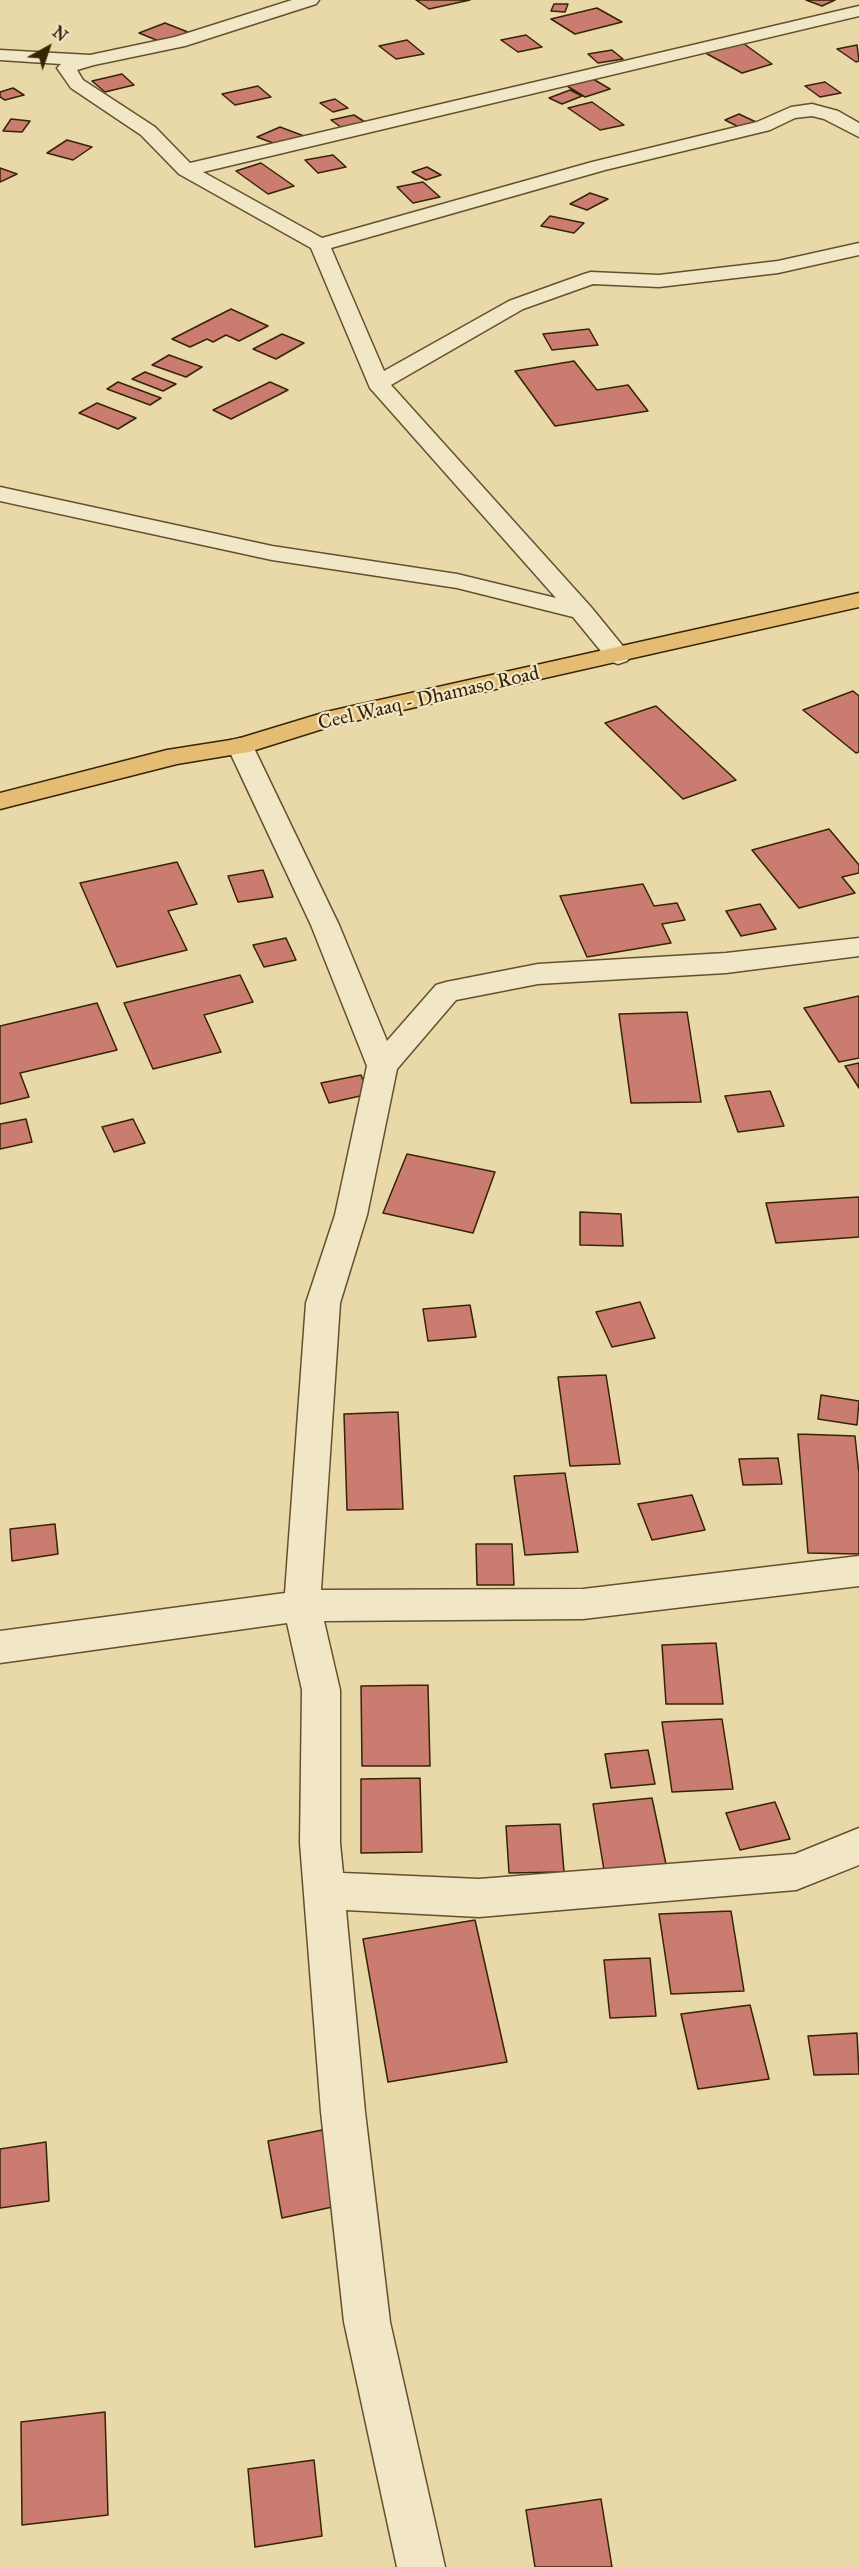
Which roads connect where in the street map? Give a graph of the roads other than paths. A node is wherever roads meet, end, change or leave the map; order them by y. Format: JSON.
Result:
{"nodes":[{"id":1,"x":310,"y":0,"type":"edge"},
{"id":2,"x":859,"y":11,"type":"edge"},
{"id":3,"x":0,"y":55,"type":"edge"},
{"id":4,"x":90,"y":60,"type":"junction"},
{"id":5,"x":859,"y":131,"type":"edge"},
{"id":6,"x":186,"y":170,"type":"junction"},
{"id":7,"x":320,"y":245,"type":"junction"},
{"id":8,"x":859,"y":249,"type":"edge"},
{"id":9,"x":378,"y":383,"type":"junction"},
{"id":10,"x":0,"y":494,"type":"edge"},
{"id":11,"x":859,"y":600,"type":"edge"},
{"id":12,"x":582,"y":612,"type":"junction"},
{"id":13,"x":618,"y":656,"type":"junction"},
{"id":14,"x":240,"y":746,"type":"junction"},
{"id":15,"x":0,"y":801,"type":"edge"},
{"id":16,"x":859,"y":947,"type":"edge"},
{"id":17,"x":382,"y":1066,"type":"junction"},
{"id":18,"x":859,"y":1571,"type":"edge"},
{"id":19,"x":302,"y":1606,"type":"junction"},
{"id":20,"x":0,"y":1647,"type":"edge"},
{"id":21,"x":859,"y":1846,"type":"edge"},
{"id":22,"x":324,"y":1890,"type":"junction"},
{"id":23,"x":421,"y":2567,"type":"edge"}],
"edges":[{"from":1,"to":4,"type":"street"},
{"from":2,"to":6,"type":"street"},
{"from":3,"to":4,"type":"street"},
{"from":4,"to":6,"type":"street"},
{"from":5,"to":7,"type":"street"},
{"from":6,"to":7,"type":"street"},
{"from":7,"to":9,"type":"street"},
{"from":8,"to":9,"type":"street"},
{"from":9,"to":12,"type":"street"},
{"from":10,"to":12,"type":"street"},
{"from":11,"to":13,"type":"main road","name":"Ceel Waaq - Dhamaso Road"},
{"from":12,"to":13,"type":"street"},
{"from":13,"to":14,"type":"main road","name":"Ceel Waaq - Dhamaso Road"},
{"from":14,"to":15,"type":"main road","name":"Ceel Waaq - Dhamaso Road"},
{"from":14,"to":17,"type":"street"},
{"from":16,"to":17,"type":"street"},
{"from":17,"to":19,"type":"street"},
{"from":18,"to":19,"type":"street"},
{"from":19,"to":20,"type":"street"},
{"from":19,"to":22,"type":"street"},
{"from":21,"to":22,"type":"street"},
{"from":22,"to":23,"type":"street"}]}
